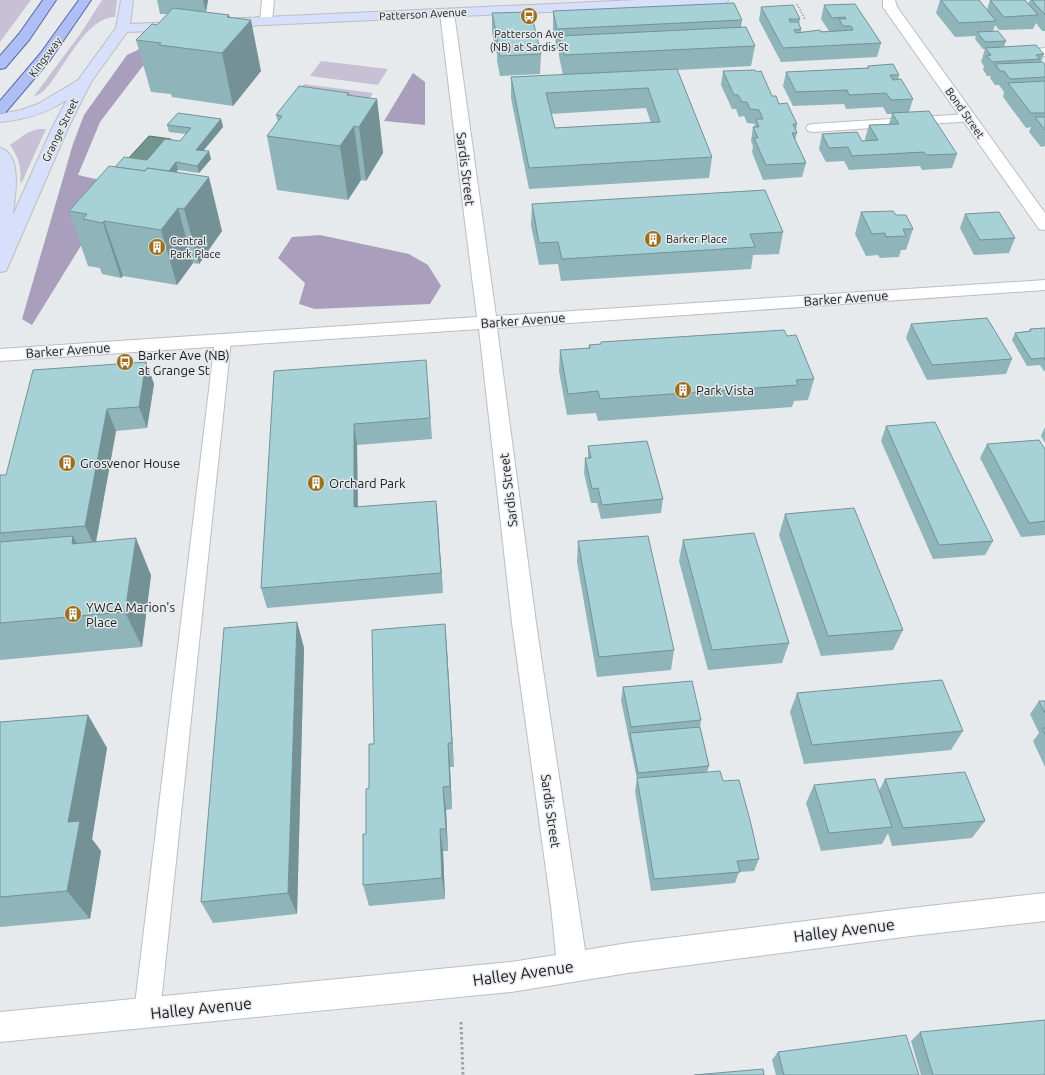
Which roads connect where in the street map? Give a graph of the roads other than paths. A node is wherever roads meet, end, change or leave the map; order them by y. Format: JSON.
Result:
{"nodes":[{"id":1,"x":50,"y":0,"type":"edge"},
{"id":2,"x":86,"y":0,"type":"edge"},
{"id":3,"x":127,"y":0,"type":"edge"},
{"id":4,"x":268,"y":0,"type":"edge"},
{"id":5,"x":722,"y":0,"type":"edge"},
{"id":6,"x":889,"y":0,"type":"edge"},
{"id":7,"x":447,"y":13,"type":"junction"},
{"id":8,"x":266,"y":21,"type":"junction"},
{"id":9,"x":206,"y":24,"type":"edge"},
{"id":10,"x":191,"y":25,"type":"edge"},
{"id":11,"x":123,"y":28,"type":"junction"},
{"id":12,"x":0,"y":65,"type":"edge"},
{"id":13,"x":84,"y":82,"type":"junction"},
{"id":14,"x":0,"y":110,"type":"edge"},
{"id":15,"x":0,"y":118,"type":"edge"},
{"id":16,"x":968,"y":118,"type":"junction"},
{"id":17,"x":813,"y":128,"type":"dead end"},
{"id":18,"x":0,"y":153,"type":"edge"},
{"id":19,"x":1045,"y":225,"type":"edge"},
{"id":20,"x":9,"y":243,"type":"junction"},
{"id":21,"x":0,"y":267,"type":"edge"},
{"id":22,"x":1045,"y":285,"type":"edge"},
{"id":23,"x":487,"y":322,"type":"junction"},
{"id":24,"x":223,"y":340,"type":"junction"},
{"id":25,"x":0,"y":355,"type":"edge"},
{"id":26,"x":1045,"y":907,"type":"edge"},
{"id":27,"x":572,"y":967,"type":"junction"},
{"id":28,"x":147,"y":1013,"type":"junction"},
{"id":29,"x":0,"y":1027,"type":"edge"}],
"edges":[{"from":1,"to":12,"type":"main road"},
{"from":2,"to":14,"type":"main road","name":"Kingsway"},
{"from":3,"to":11,"type":"street","name":"Grange Street"},
{"from":4,"to":8,"type":"lane"},
{"from":5,"to":7,"type":"street","name":"Patterson Avenue"},
{"from":6,"to":16,"type":"street","name":"Bond Street"},
{"from":7,"to":8,"type":"street","name":"Patterson Avenue"},
{"from":7,"to":23,"type":"street","name":"Sardis Street"},
{"from":8,"to":9,"type":"street","name":"Patterson Avenue"},
{"from":10,"to":11,"type":"street"},
{"from":11,"to":13,"type":"street","name":"Grange Street"},
{"from":13,"to":15,"type":"street"},
{"from":13,"to":20,"type":"street","name":"Grange Street"},
{"from":16,"to":17,"type":"lane"},
{"from":16,"to":19,"type":"street","name":"Bond Street"},
{"from":18,"to":20,"type":"street"},
{"from":20,"to":21,"type":"street","name":"Grange Street"},
{"from":22,"to":23,"type":"street","name":"Barker Avenue"},
{"from":23,"to":24,"type":"street","name":"Barker Avenue"},
{"from":23,"to":27,"type":"street","name":"Sardis Street"},
{"from":24,"to":25,"type":"street","name":"Barker Avenue"},
{"from":24,"to":28,"type":"lane"},
{"from":26,"to":27,"type":"street","name":"Halley Avenue"},
{"from":27,"to":28,"type":"street","name":"Halley Avenue"},
{"from":28,"to":29,"type":"street","name":"Halley Avenue"}]}
